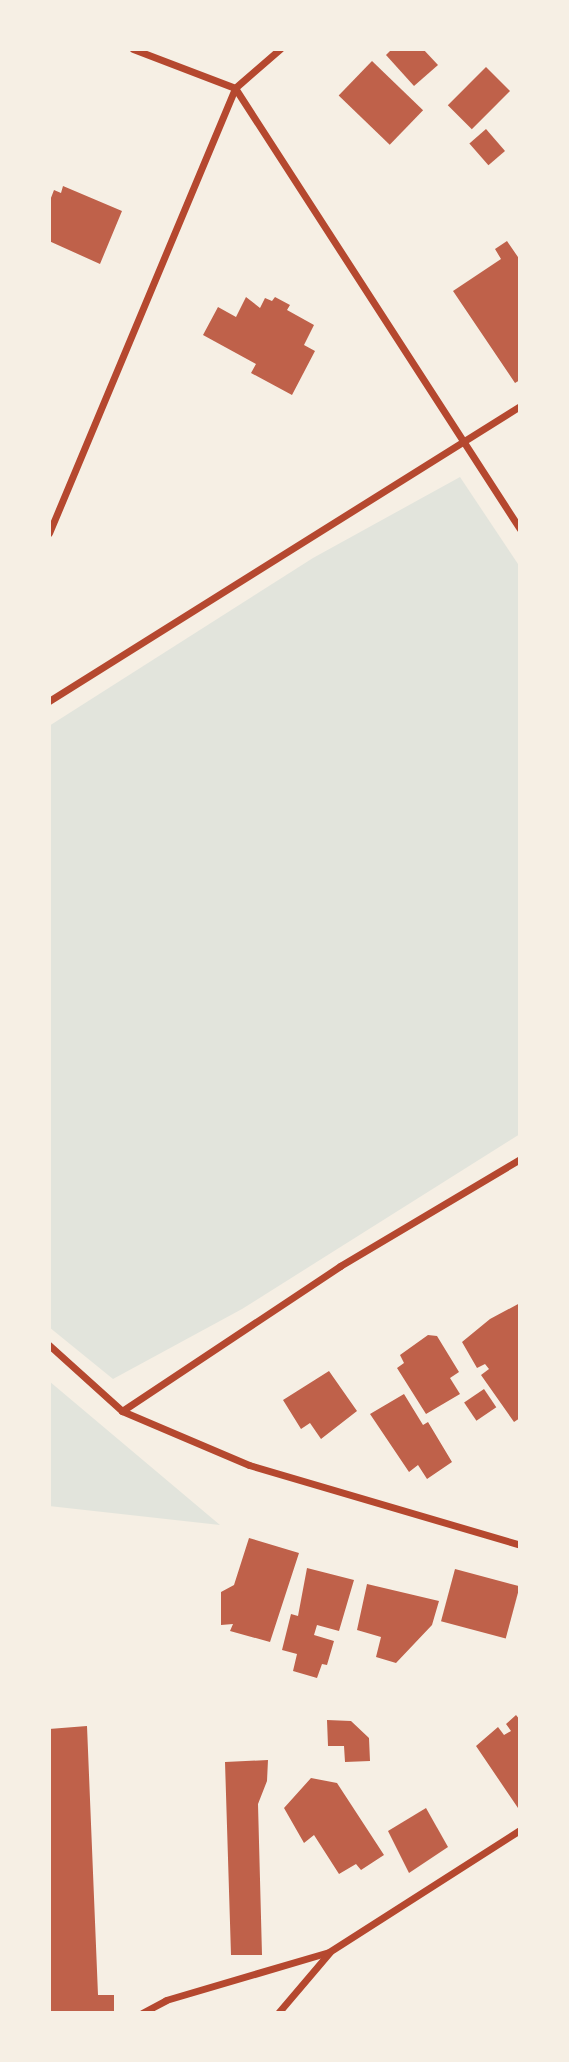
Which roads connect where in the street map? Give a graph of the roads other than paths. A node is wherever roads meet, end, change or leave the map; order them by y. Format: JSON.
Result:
{"nodes":[{"id":1,"x":134,"y":49,"type":"edge"},
{"id":2,"x":280,"y":49,"type":"edge"},
{"id":3,"x":235,"y":88,"type":"junction"},
{"id":4,"x":520,"y":406,"type":"edge"},
{"id":5,"x":463,"y":442,"type":"junction"},
{"id":6,"x":520,"y":529,"type":"edge"},
{"id":7,"x":49,"y":533,"type":"edge"},
{"id":8,"x":49,"y":701,"type":"edge"},
{"id":9,"x":520,"y":1159,"type":"edge"},
{"id":10,"x":49,"y":1345,"type":"edge"},
{"id":11,"x":122,"y":1411,"type":"junction"},
{"id":12,"x":520,"y":1545,"type":"edge"},
{"id":13,"x":520,"y":1830,"type":"edge"},
{"id":14,"x":329,"y":1952,"type":"junction"},
{"id":15,"x":142,"y":2013,"type":"edge"},
{"id":16,"x":278,"y":2013,"type":"edge"}],
"edges":[{"from":1,"to":3,"type":"street"},
{"from":2,"to":3,"type":"street"},
{"from":3,"to":5,"type":"street"},
{"from":3,"to":7,"type":"street"},
{"from":4,"to":5,"type":"street"},
{"from":5,"to":6,"type":"street"},
{"from":5,"to":8,"type":"street"},
{"from":9,"to":11,"type":"street"},
{"from":10,"to":11,"type":"street"},
{"from":11,"to":12,"type":"street"},
{"from":13,"to":14,"type":"street"},
{"from":14,"to":15,"type":"street"},
{"from":14,"to":16,"type":"street"}]}
